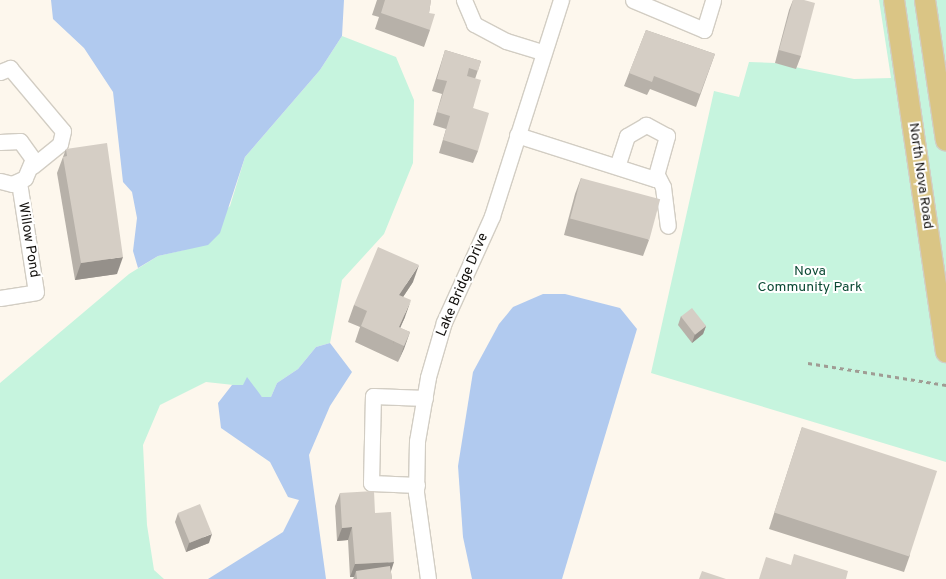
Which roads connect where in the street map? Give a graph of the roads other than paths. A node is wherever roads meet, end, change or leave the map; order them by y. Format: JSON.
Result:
{"nodes":[{"id":1,"x":464,"y":0,"type":"edge"},
{"id":2,"x":561,"y":0,"type":"edge"},
{"id":3,"x":633,"y":0,"type":"edge"},
{"id":4,"x":713,"y":0,"type":"edge"},
{"id":5,"x":894,"y":0,"type":"edge"},
{"id":6,"x":925,"y":0,"type":"edge"},
{"id":7,"x":542,"y":52,"type":"junction"},
{"id":8,"x":0,"y":72,"type":"edge"},
{"id":9,"x":516,"y":136,"type":"junction"},
{"id":10,"x":1,"y":140,"type":"edge"},
{"id":11,"x":946,"y":140,"type":"edge"},
{"id":12,"x":33,"y":166,"type":"junction"},
{"id":13,"x":616,"y":166,"type":"junction"},
{"id":14,"x":657,"y":175,"type":"junction"},
{"id":15,"x":0,"y":181,"type":"edge"},
{"id":16,"x":19,"y":182,"type":"junction"},
{"id":17,"x":668,"y":226,"type":"dead end"},
{"id":18,"x":0,"y":298,"type":"edge"},
{"id":19,"x":946,"y":352,"type":"edge"},
{"id":20,"x":425,"y":398,"type":"junction"},
{"id":21,"x":417,"y":485,"type":"junction"},
{"id":22,"x":428,"y":579,"type":"edge"}],
"edges":[{"from":1,"to":7,"type":"street"},
{"from":2,"to":7,"type":"street","name":"Lake Bridge Drive"},
{"from":3,"to":4,"type":"street"},
{"from":5,"to":19,"type":"main road","name":"North Nova Road"},
{"from":6,"to":11,"type":"main road"},
{"from":7,"to":9,"type":"street","name":"Lake Bridge Drive"},
{"from":8,"to":12,"type":"street","name":"Willow Pond"},
{"from":9,"to":13,"type":"street"},
{"from":9,"to":20,"type":"street","name":"Lake Bridge Drive"},
{"from":10,"to":12,"type":"street"},
{"from":12,"to":16,"type":"street","name":"Willow Pond"},
{"from":13,"to":14,"type":"street"},
{"from":13,"to":14,"type":"street"},
{"from":14,"to":17,"type":"street"},
{"from":15,"to":16,"type":"street","name":"Willow Pond"},
{"from":16,"to":18,"type":"street","name":"Willow Pond"},
{"from":20,"to":21,"type":"street","name":"Lake Bridge Drive"},
{"from":20,"to":21,"type":"street"},
{"from":21,"to":22,"type":"street","name":"Lake Bridge Drive"}]}
